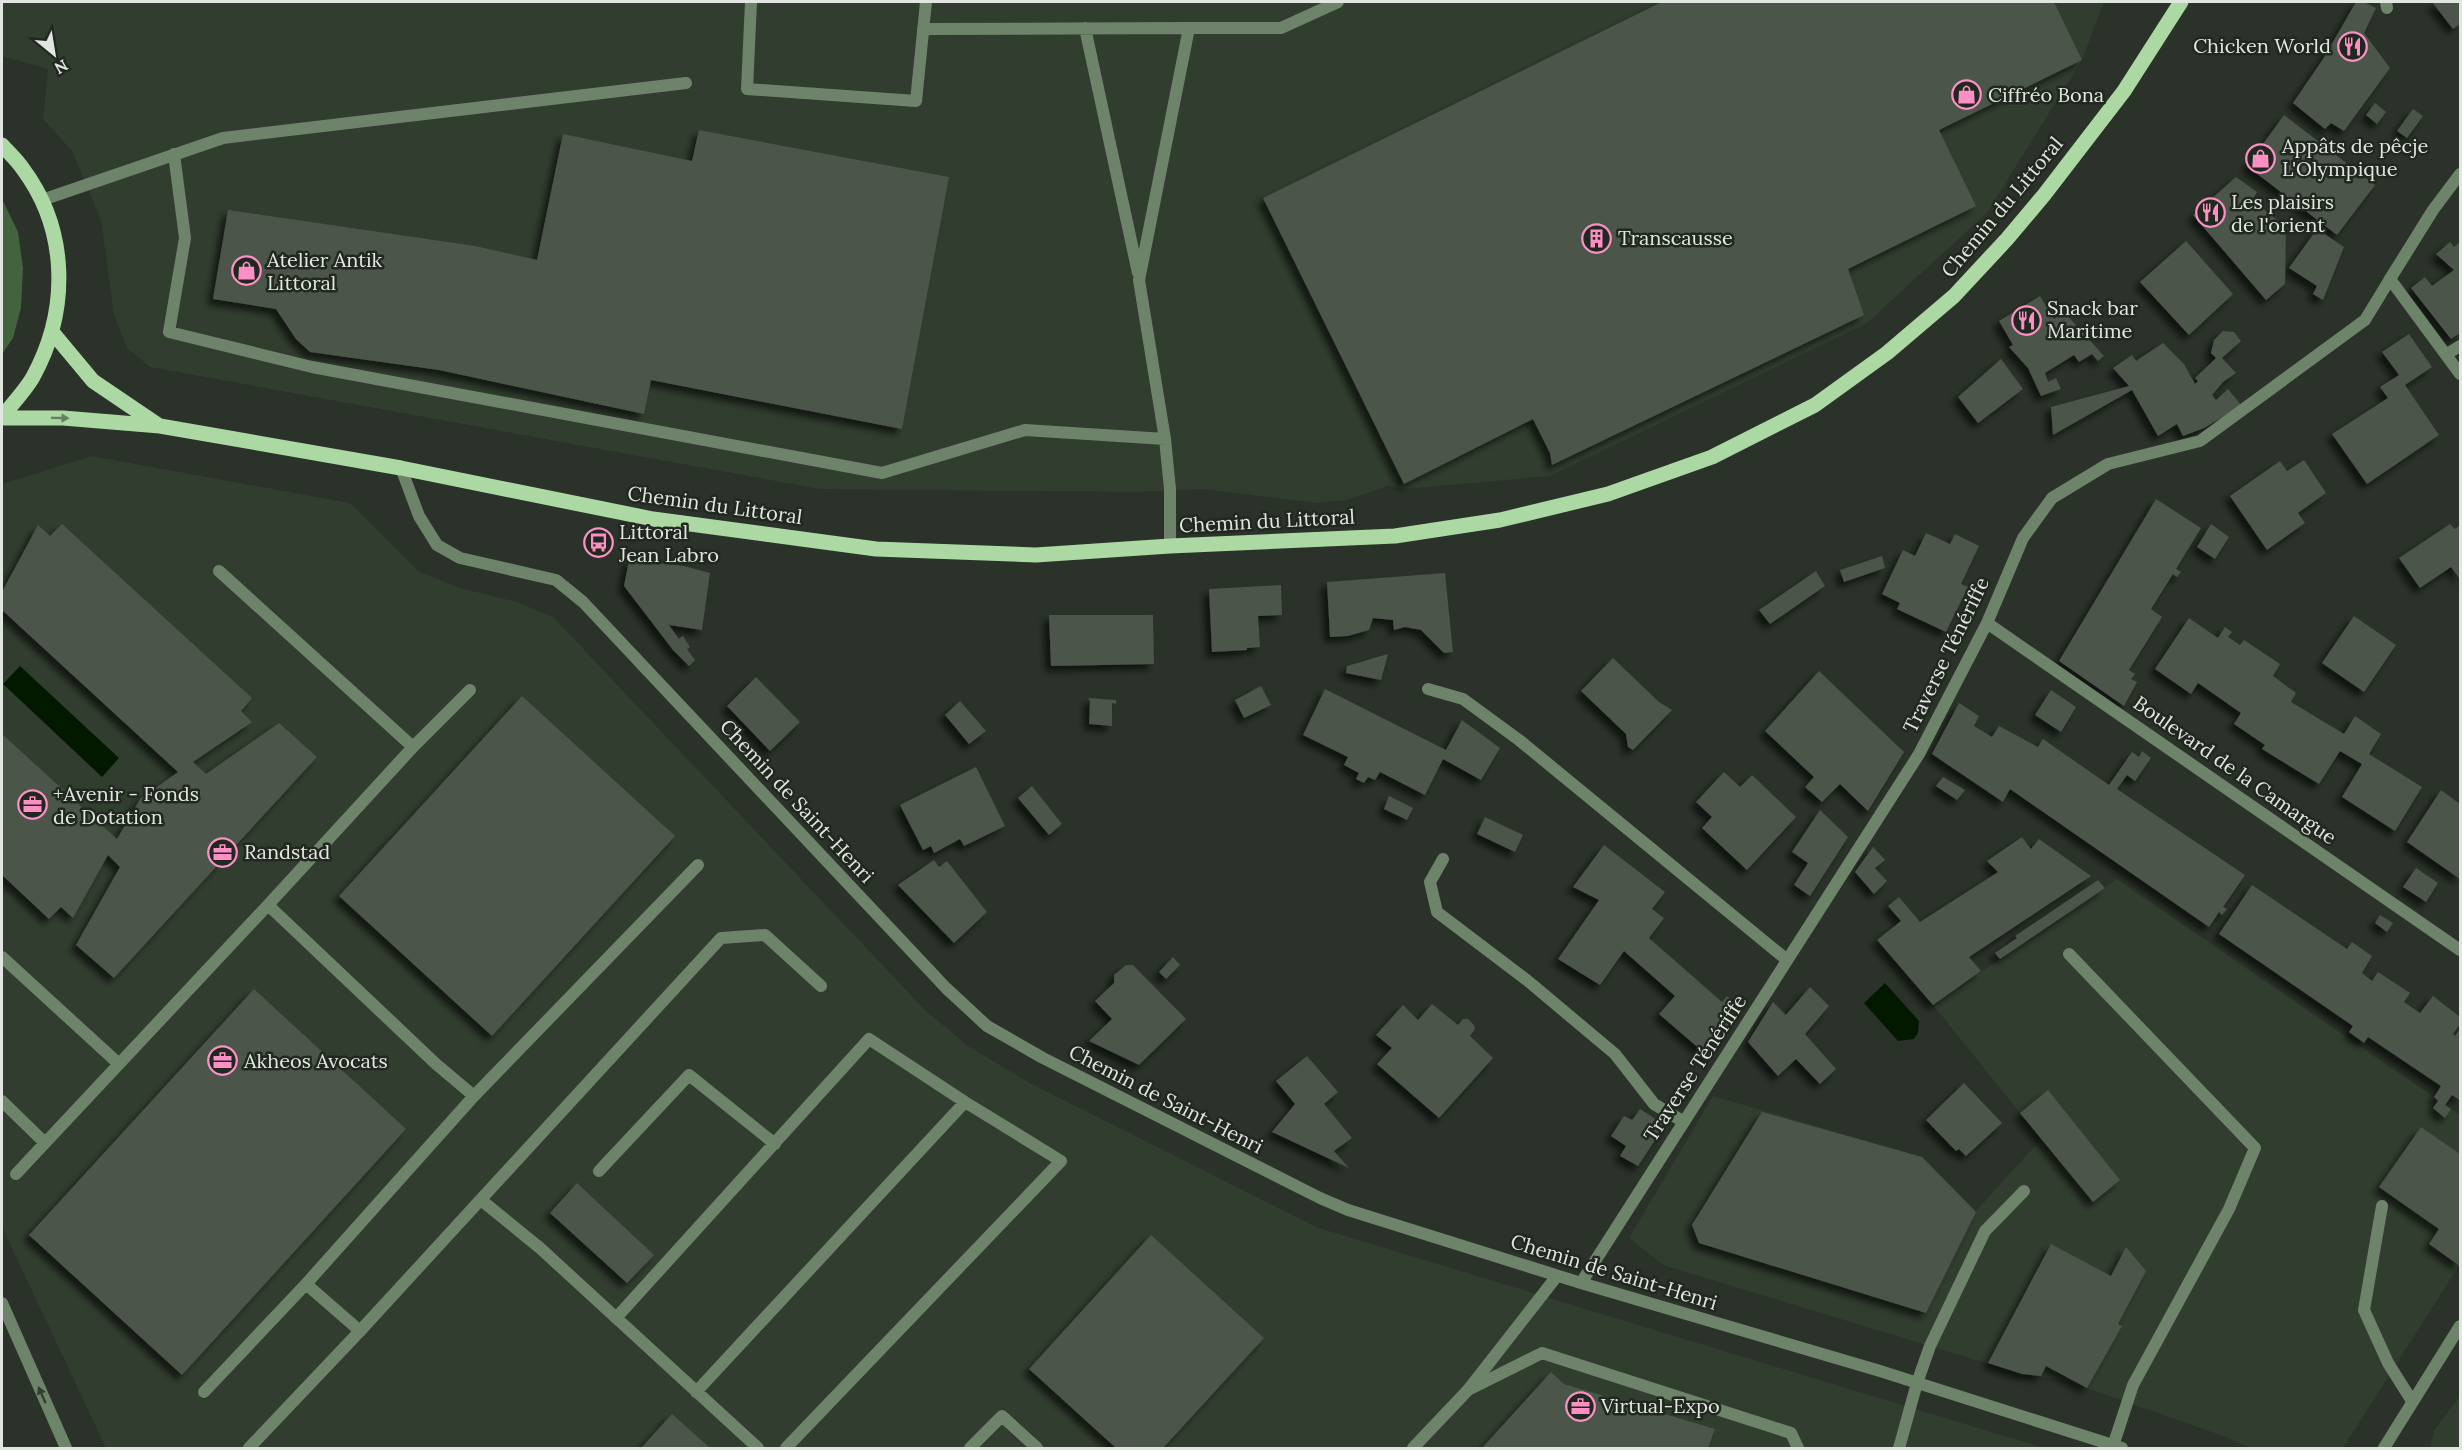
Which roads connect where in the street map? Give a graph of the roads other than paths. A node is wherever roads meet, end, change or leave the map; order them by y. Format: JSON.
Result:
{"nodes":[{"id":1,"x":751,"y":2,"type":"edge"},
{"id":2,"x":926,"y":2,"type":"edge"},
{"id":3,"x":1338,"y":2,"type":"edge"},
{"id":4,"x":2181,"y":2,"type":"edge"},
{"id":5,"x":1085,"y":28,"type":"junction"},
{"id":6,"x":1189,"y":28,"type":"junction"},
{"id":7,"x":923,"y":29,"type":"junction"},
{"id":8,"x":686,"y":83,"type":"dead end"},
{"id":9,"x":2,"y":145,"type":"edge"},
{"id":10,"x":174,"y":154,"type":"junction"},
{"id":11,"x":2460,"y":174,"type":"edge"},
{"id":12,"x":42,"y":200,"type":"junction"},
{"id":13,"x":2390,"y":279,"type":"junction"},
{"id":14,"x":1139,"y":280,"type":"junction"},
{"id":15,"x":52,"y":333,"type":"junction"},
{"id":16,"x":2460,"y":346,"type":"edge"},
{"id":17,"x":2447,"y":354,"type":"junction"},
{"id":18,"x":2460,"y":374,"type":"edge"},
{"id":19,"x":2,"y":417,"type":"edge"},
{"id":20,"x":160,"y":426,"type":"junction"},
{"id":21,"x":1165,"y":439,"type":"junction"},
{"id":22,"x":401,"y":468,"type":"junction"},
{"id":23,"x":1170,"y":546,"type":"junction"},
{"id":24,"x":219,"y":571,"type":"dead end"},
{"id":25,"x":1987,"y":622,"type":"junction"},
{"id":26,"x":1428,"y":689,"type":"dead end"},
{"id":27,"x":470,"y":690,"type":"dead end"},
{"id":28,"x":413,"y":747,"type":"junction"},
{"id":29,"x":1443,"y":859,"type":"dead end"},
{"id":30,"x":698,"y":865,"type":"dead end"},
{"id":31,"x":268,"y":905,"type":"junction"},
{"id":32,"x":2460,"y":950,"type":"edge"},
{"id":33,"x":2069,"y":954,"type":"dead end"},
{"id":34,"x":2,"y":957,"type":"edge"},
{"id":35,"x":1787,"y":960,"type":"junction"},
{"id":36,"x":821,"y":986,"type":"dead end"},
{"id":37,"x":119,"y":1064,"type":"junction"},
{"id":38,"x":474,"y":1096,"type":"junction"},
{"id":39,"x":2,"y":1101,"type":"edge"},
{"id":40,"x":965,"y":1102,"type":"junction"},
{"id":41,"x":1684,"y":1122,"type":"junction"},
{"id":42,"x":45,"y":1143,"type":"junction"},
{"id":43,"x":775,"y":1144,"type":"junction"},
{"id":44,"x":599,"y":1171,"type":"dead end"},
{"id":45,"x":16,"y":1174,"type":"dead end"},
{"id":46,"x":2024,"y":1191,"type":"dead end"},
{"id":47,"x":481,"y":1200,"type":"junction"},
{"id":48,"x":2382,"y":1206,"type":"dead end"},
{"id":49,"x":1557,"y":1275,"type":"junction"},
{"id":50,"x":1581,"y":1283,"type":"junction"},
{"id":51,"x":306,"y":1284,"type":"junction"},
{"id":52,"x":2,"y":1303,"type":"edge"},
{"id":53,"x":616,"y":1318,"type":"junction"},
{"id":54,"x":2460,"y":1326,"type":"edge"},
{"id":55,"x":360,"y":1331,"type":"junction"},
{"id":56,"x":1917,"y":1383,"type":"junction"},
{"id":57,"x":1468,"y":1390,"type":"junction"},
{"id":58,"x":204,"y":1392,"type":"dead end"},
{"id":59,"x":696,"y":1392,"type":"junction"},
{"id":60,"x":2412,"y":1401,"type":"junction"},
{"id":61,"x":2118,"y":1447,"type":"edge"},
{"id":62,"x":66,"y":1449,"type":"edge"},
{"id":63,"x":249,"y":1449,"type":"edge"},
{"id":64,"x":758,"y":1449,"type":"edge"},
{"id":65,"x":786,"y":1449,"type":"edge"},
{"id":66,"x":970,"y":1449,"type":"edge"},
{"id":67,"x":1037,"y":1449,"type":"edge"},
{"id":68,"x":1413,"y":1449,"type":"edge"},
{"id":69,"x":1798,"y":1449,"type":"edge"},
{"id":70,"x":1899,"y":1449,"type":"edge"},
{"id":71,"x":2384,"y":1449,"type":"edge"}],
"edges":[{"from":1,"to":7,"type":"street"},
{"from":2,"to":7,"type":"street"},
{"from":3,"to":6,"type":"street"},
{"from":4,"to":23,"type":"main road","name":"Chemin du Littoral"},
{"from":5,"to":6,"type":"street"},
{"from":5,"to":7,"type":"street"},
{"from":5,"to":14,"type":"street"},
{"from":6,"to":14,"type":"street"},
{"from":8,"to":10,"type":"street"},
{"from":9,"to":12,"type":"main road"},
{"from":10,"to":12,"type":"street"},
{"from":10,"to":21,"type":"street"},
{"from":11,"to":13,"type":"street","name":"Traverse Ténériffe"},
{"from":12,"to":15,"type":"main road"},
{"from":13,"to":17,"type":"street"},
{"from":13,"to":25,"type":"street","name":"Traverse Ténériffe"},
{"from":14,"to":21,"type":"street"},
{"from":15,"to":19,"type":"main road"},
{"from":15,"to":20,"type":"main road","name":"Chemin du Littoral"},
{"from":16,"to":17,"type":"street"},
{"from":17,"to":18,"type":"street"},
{"from":19,"to":20,"type":"main road","name":"Chemin du Littoral","one_way":true},
{"from":20,"to":22,"type":"main road","name":"Chemin du Littoral"},
{"from":21,"to":23,"type":"street"},
{"from":22,"to":23,"type":"main road","name":"Chemin du Littoral"},
{"from":22,"to":49,"type":"street","name":"Chemin de Saint-Henri"},
{"from":24,"to":28,"type":"street"},
{"from":25,"to":32,"type":"street","name":"Boulevard de la Camargue"},
{"from":25,"to":35,"type":"street","name":"Traverse Ténériffe"},
{"from":26,"to":35,"type":"street"},
{"from":27,"to":28,"type":"street"},
{"from":28,"to":31,"type":"street"},
{"from":29,"to":41,"type":"street"},
{"from":30,"to":38,"type":"street"},
{"from":31,"to":37,"type":"street"},
{"from":31,"to":38,"type":"street"},
{"from":33,"to":61,"type":"street"},
{"from":34,"to":37,"type":"street"},
{"from":35,"to":41,"type":"street","name":"Traverse Ténériffe"},
{"from":36,"to":47,"type":"street"},
{"from":37,"to":42,"type":"street"},
{"from":38,"to":51,"type":"street"},
{"from":39,"to":42,"type":"street"},
{"from":40,"to":43,"type":"street"},
{"from":40,"to":59,"type":"street"},
{"from":40,"to":65,"type":"street"},
{"from":41,"to":50,"type":"street","name":"Traverse Ténériffe"},
{"from":42,"to":45,"type":"street"},
{"from":43,"to":44,"type":"street"},
{"from":43,"to":53,"type":"street"},
{"from":46,"to":56,"type":"street"},
{"from":47,"to":53,"type":"street"},
{"from":47,"to":55,"type":"street"},
{"from":48,"to":60,"type":"street"},
{"from":49,"to":50,"type":"street","name":"Chemin de Saint-Henri"},
{"from":49,"to":57,"type":"street"},
{"from":50,"to":56,"type":"street","name":"Chemin de Saint-Henri"},
{"from":51,"to":55,"type":"street"},
{"from":51,"to":58,"type":"street"},
{"from":62,"to":52,"type":"street","one_way":true},
{"from":53,"to":59,"type":"street"},
{"from":54,"to":60,"type":"street"},
{"from":55,"to":63,"type":"street"},
{"from":56,"to":61,"type":"street","name":"Chemin de Saint-Henri"},
{"from":56,"to":70,"type":"street"},
{"from":57,"to":68,"type":"street"},
{"from":57,"to":69,"type":"street"},
{"from":59,"to":64,"type":"street"},
{"from":60,"to":71,"type":"street"},
{"from":66,"to":67,"type":"street"}]}
